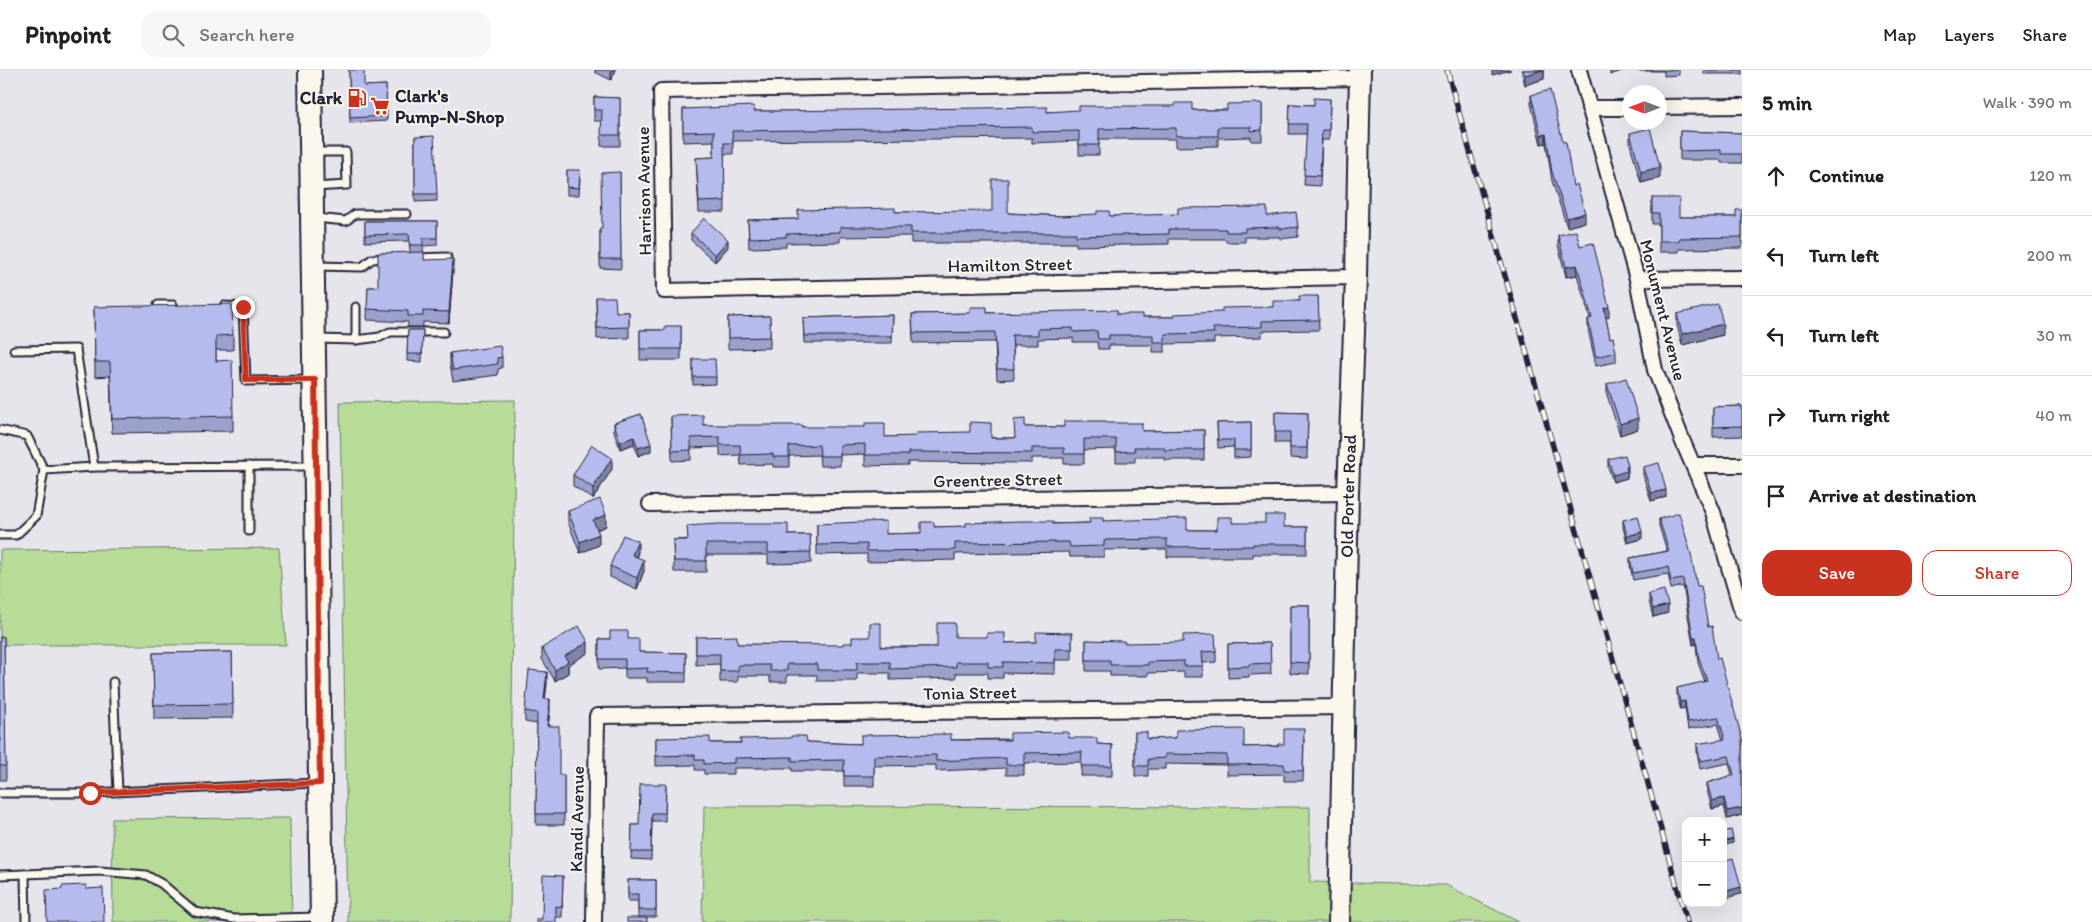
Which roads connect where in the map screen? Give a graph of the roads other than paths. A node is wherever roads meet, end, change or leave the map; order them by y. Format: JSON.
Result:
{"nodes":[{"id":1,"x":310,"y":70,"type":"edge"},
{"id":2,"x":1579,"y":70,"type":"edge"},
{"id":3,"x":1360,"y":74,"type":"edge"},
{"id":4,"x":1742,"y":106,"type":"edge"},
{"id":5,"x":1667,"y":107,"type":"edge"},
{"id":6,"x":1589,"y":108,"type":"junction"},
{"id":7,"x":1622,"y":108,"type":"edge"},
{"id":8,"x":311,"y":152,"type":"junction"},
{"id":9,"x":312,"y":187,"type":"junction"},
{"id":10,"x":407,"y":214,"type":"dead end"},
{"id":11,"x":312,"y":218,"type":"junction"},
{"id":12,"x":390,"y":258,"type":"edge"},
{"id":13,"x":409,"y":258,"type":"edge"},
{"id":14,"x":447,"y":258,"type":"edge"},
{"id":15,"x":313,"y":266,"type":"junction"},
{"id":16,"x":1356,"y":278,"type":"junction"},
{"id":17,"x":1742,"y":278,"type":"edge"},
{"id":18,"x":1637,"y":279,"type":"junction"},
{"id":19,"x":664,"y":291,"type":"joint"},
{"id":20,"x":158,"y":305,"type":"edge"},
{"id":21,"x":186,"y":306,"type":"edge"},
{"id":22,"x":214,"y":306,"type":"edge"},
{"id":23,"x":356,"y":307,"type":"dead end"},
{"id":24,"x":444,"y":332,"type":"dead end"},
{"id":25,"x":314,"y":339,"type":"junction"},
{"id":26,"x":356,"y":340,"type":"junction"},
{"id":27,"x":14,"y":350,"type":"dead end"},
{"id":28,"x":315,"y":380,"type":"junction"},
{"id":29,"x":0,"y":430,"type":"edge"},
{"id":30,"x":1742,"y":464,"type":"edge"},
{"id":31,"x":1693,"y":465,"type":"junction"},
{"id":32,"x":249,"y":466,"type":"junction"},
{"id":33,"x":316,"y":466,"type":"junction"},
{"id":34,"x":94,"y":467,"type":"junction"},
{"id":35,"x":44,"y":470,"type":"junction"},
{"id":36,"x":1348,"y":493,"type":"junction"},
{"id":37,"x":650,"y":504,"type":"dead end"},
{"id":38,"x":249,"y":531,"type":"dead end"},
{"id":39,"x":0,"y":535,"type":"edge"},
{"id":40,"x":1742,"y":612,"type":"edge"},
{"id":41,"x":113,"y":682,"type":"dead end"},
{"id":42,"x":1343,"y":707,"type":"junction"},
{"id":43,"x":597,"y":716,"type":"joint"},
{"id":44,"x":320,"y":783,"type":"junction"},
{"id":45,"x":118,"y":791,"type":"junction"},
{"id":46,"x":0,"y":794,"type":"edge"},
{"id":47,"x":25,"y":874,"type":"junction"},
{"id":48,"x":0,"y":875,"type":"edge"},
{"id":49,"x":322,"y":920,"type":"edge"},
{"id":50,"x":26,"y":922,"type":"edge"},
{"id":51,"x":594,"y":922,"type":"edge"},
{"id":52,"x":1339,"y":922,"type":"edge"}],
"edges":[{"from":1,"to":8,"type":"main road"},
{"from":2,"to":6,"type":"street","name":"Monument Avenue"},
{"from":3,"to":16,"type":"street","name":"Old Porter Road"},
{"from":3,"to":19,"type":"street","name":"Harrison Avenue"},
{"from":4,"to":5,"type":"street"},
{"from":6,"to":7,"type":"street"},
{"from":6,"to":18,"type":"street","name":"Monument Avenue"},
{"from":8,"to":9,"type":"main road"},
{"from":8,"to":9,"type":"lane"},
{"from":9,"to":11,"type":"main road"},
{"from":10,"to":11,"type":"lane"},
{"from":11,"to":15,"type":"main road"},
{"from":12,"to":15,"type":"lane"},
{"from":13,"to":14,"type":"lane"},
{"from":15,"to":25,"type":"main road"},
{"from":16,"to":19,"type":"street","name":"Hamilton Street"},
{"from":16,"to":36,"type":"street","name":"Old Porter Road"},
{"from":17,"to":18,"type":"street"},
{"from":18,"to":31,"type":"street","name":"Monument Avenue"},
{"from":20,"to":21,"type":"lane"},
{"from":22,"to":28,"type":"lane"},
{"from":23,"to":26,"type":"lane"},
{"from":24,"to":26,"type":"lane"},
{"from":25,"to":26,"type":"lane"},
{"from":25,"to":28,"type":"main road"},
{"from":27,"to":34,"type":"lane"},
{"from":28,"to":33,"type":"main road"},
{"from":29,"to":35,"type":"lane"},
{"from":30,"to":31,"type":"street"},
{"from":31,"to":40,"type":"street","name":"Monument Avenue"},
{"from":32,"to":33,"type":"lane"},
{"from":32,"to":34,"type":"lane"},
{"from":32,"to":38,"type":"lane"},
{"from":33,"to":44,"type":"main road"},
{"from":34,"to":35,"type":"lane"},
{"from":35,"to":39,"type":"lane"},
{"from":36,"to":37,"type":"street","name":"Greentree Street"},
{"from":36,"to":42,"type":"street","name":"Old Porter Road"},
{"from":41,"to":45,"type":"lane"},
{"from":42,"to":43,"type":"street","name":"Tonia Street"},
{"from":42,"to":52,"type":"street","name":"Old Porter Road"},
{"from":43,"to":51,"type":"street","name":"Kandi Avenue"},
{"from":44,"to":45,"type":"lane"},
{"from":44,"to":49,"type":"main road"},
{"from":45,"to":46,"type":"lane"},
{"from":47,"to":48,"type":"lane"},
{"from":47,"to":49,"type":"lane"},
{"from":47,"to":50,"type":"lane"}]}
